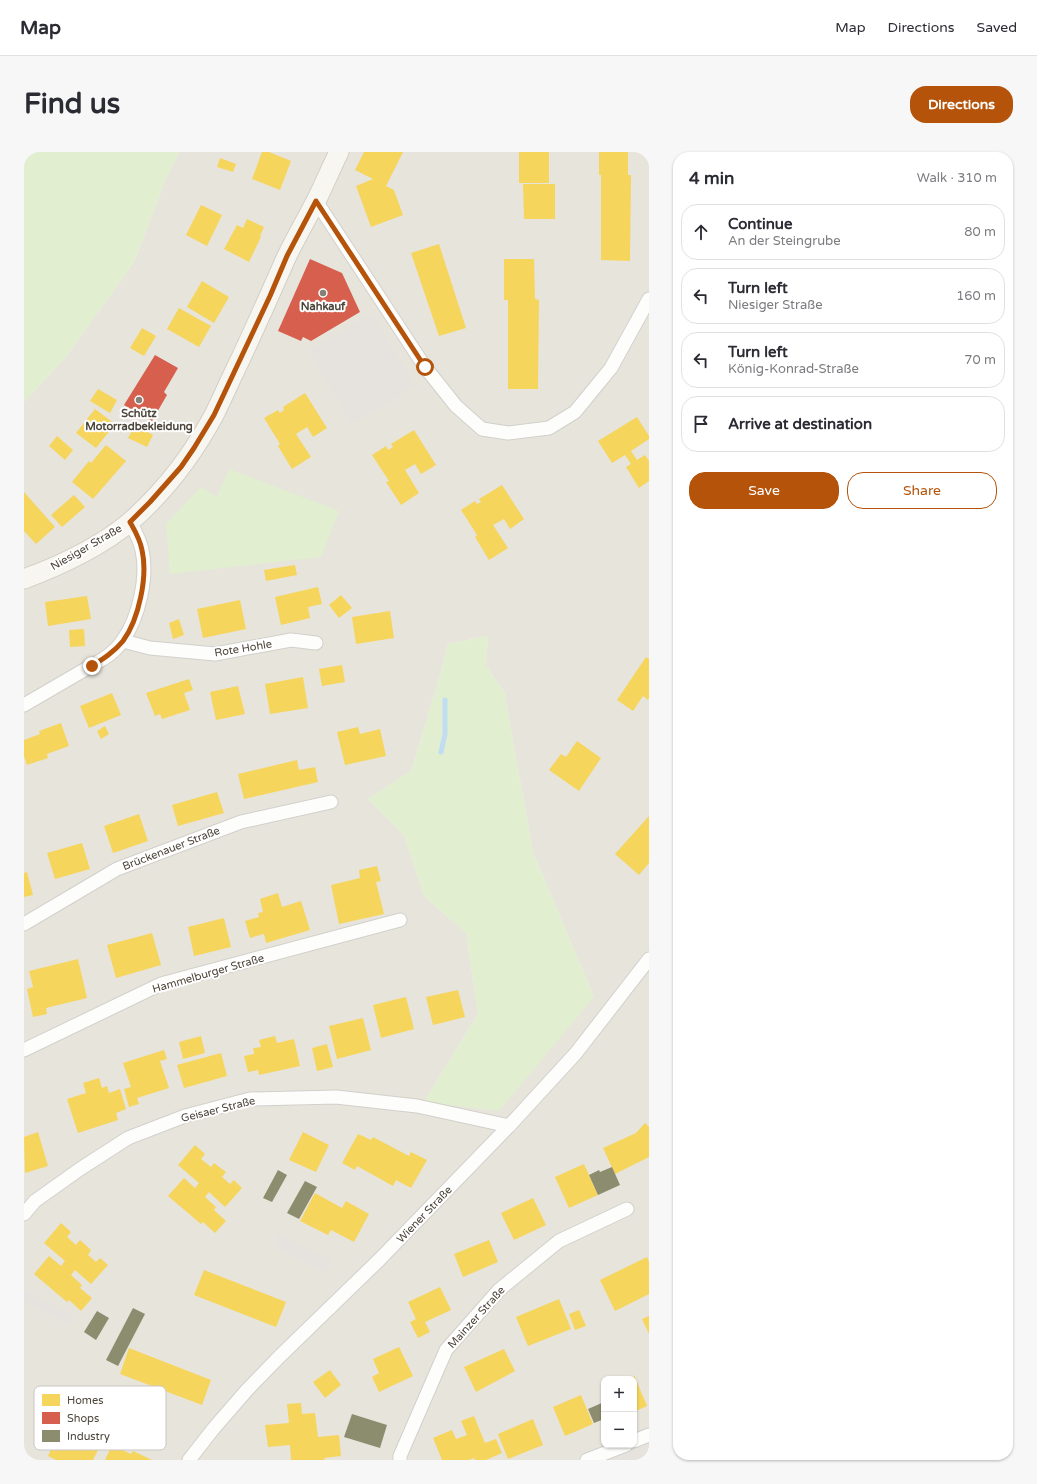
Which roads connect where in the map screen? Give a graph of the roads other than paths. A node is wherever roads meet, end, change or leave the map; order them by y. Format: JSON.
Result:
{"nodes":[{"id":1,"x":339,"y":152,"type":"edge"},
{"id":2,"x":316,"y":201,"type":"junction"},
{"id":3,"x":649,"y":299,"type":"edge"},
{"id":4,"x":130,"y":522,"type":"junction"},
{"id":5,"x":24,"y":579,"type":"edge"},
{"id":6,"x":123,"y":641,"type":"junction"},
{"id":7,"x":316,"y":643,"type":"dead end"},
{"id":8,"x":24,"y":705,"type":"edge"},
{"id":9,"x":331,"y":802,"type":"dead end"},
{"id":10,"x":400,"y":920,"type":"dead end"},
{"id":11,"x":24,"y":924,"type":"edge"},
{"id":12,"x":649,"y":959,"type":"edge"},
{"id":13,"x":24,"y":1050,"type":"edge"},
{"id":14,"x":509,"y":1126,"type":"junction"},
{"id":15,"x":627,"y":1209,"type":"dead end"},
{"id":16,"x":24,"y":1214,"type":"edge"},
{"id":17,"x":649,"y":1435,"type":"edge"},
{"id":18,"x":637,"y":1440,"type":"edge"},
{"id":19,"x":618,"y":1448,"type":"edge"},
{"id":20,"x":189,"y":1460,"type":"edge"},
{"id":21,"x":400,"y":1460,"type":"edge"},
{"id":22,"x":587,"y":1460,"type":"edge"}],
"edges":[{"from":1,"to":2,"type":"main road","name":"Niesiger Straße"},
{"from":2,"to":3,"type":"street"},
{"from":2,"to":4,"type":"main road","name":"Niesiger Straße"},
{"from":4,"to":5,"type":"main road","name":"Niesiger Straße"},
{"from":4,"to":6,"type":"street"},
{"from":6,"to":7,"type":"street","name":"Rote Hohle"},
{"from":6,"to":8,"type":"street"},
{"from":9,"to":11,"type":"street","name":"Brückenauer Straße"},
{"from":10,"to":13,"type":"street","name":"Hammelburger Straße"},
{"from":12,"to":14,"type":"street","name":"Wiener Straße"},
{"from":14,"to":16,"type":"street","name":"Geisaer Straße"},
{"from":14,"to":20,"type":"street","name":"Wiener Straße"},
{"from":15,"to":21,"type":"street","name":"Mainzer Straße"},
{"from":17,"to":18,"type":"street"},
{"from":19,"to":22,"type":"street"}]}
